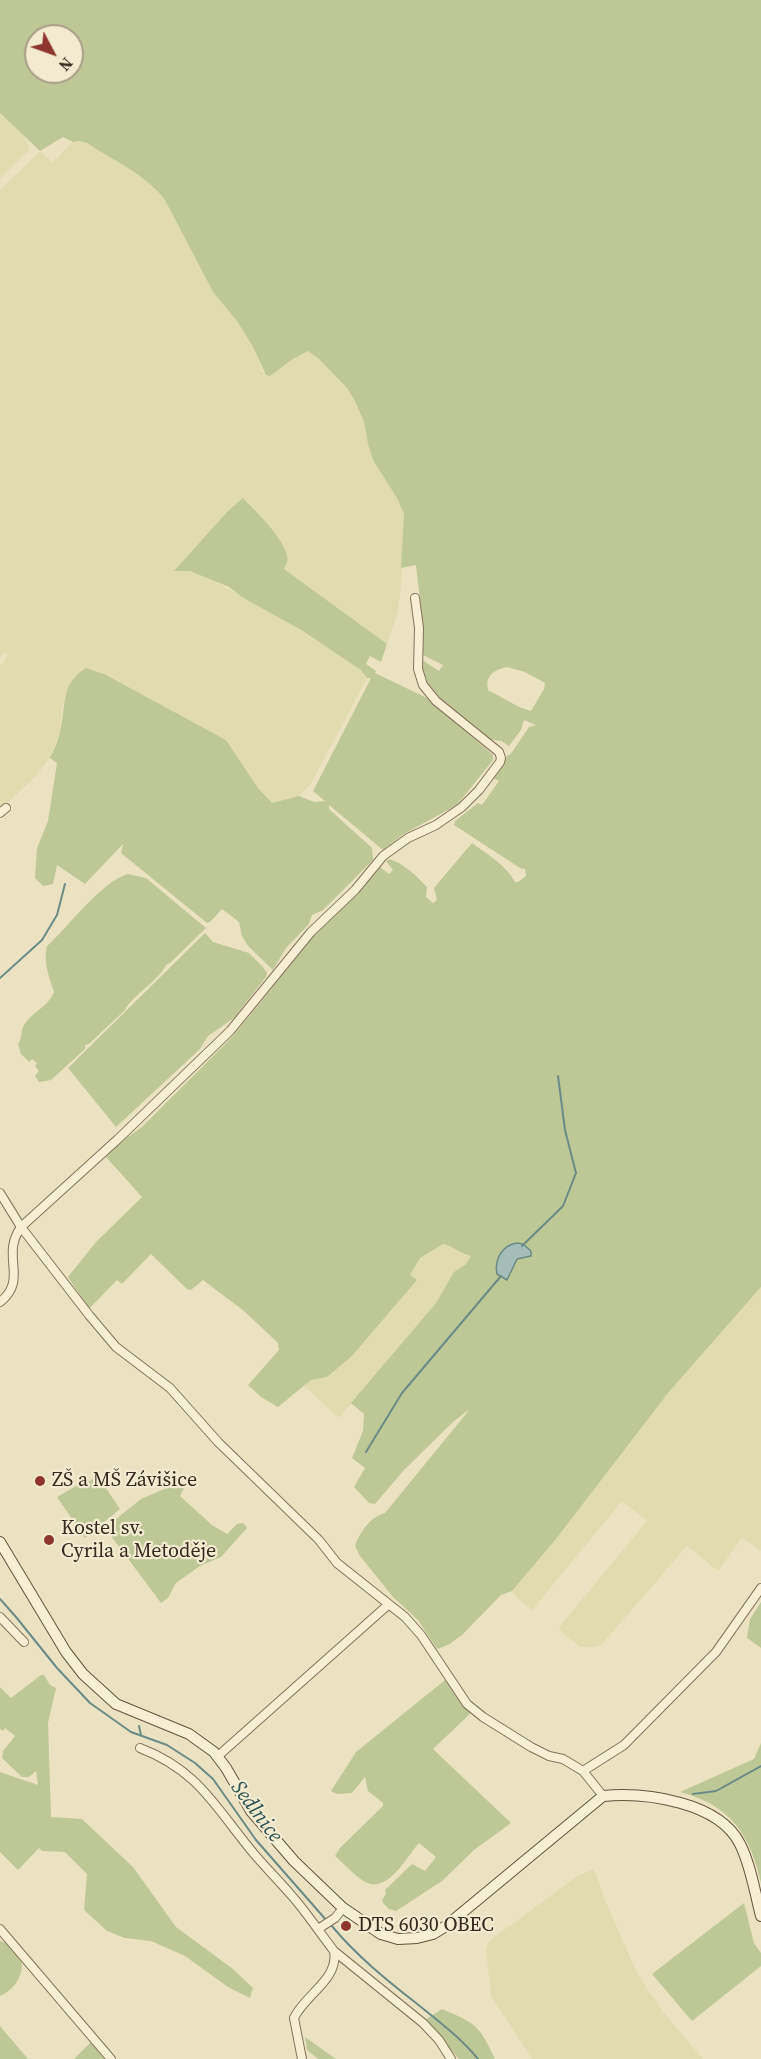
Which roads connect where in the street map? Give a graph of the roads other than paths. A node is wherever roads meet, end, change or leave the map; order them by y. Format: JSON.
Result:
{"nodes":[{"id":1,"x":415,"y":598,"type":"dead end"},
{"id":2,"x":0,"y":1193,"type":"edge"},
{"id":3,"x":21,"y":1227,"type":"junction"},
{"id":4,"x":0,"y":1302,"type":"edge"},
{"id":5,"x":0,"y":1542,"type":"edge"},
{"id":6,"x":761,"y":1588,"type":"edge"},
{"id":7,"x":389,"y":1604,"type":"junction"},
{"id":8,"x":0,"y":1617,"type":"edge"},
{"id":9,"x":24,"y":1642,"type":"dead end"},
{"id":10,"x":140,"y":1748,"type":"dead end"},
{"id":11,"x":218,"y":1756,"type":"junction"},
{"id":12,"x":583,"y":1771,"type":"junction"},
{"id":13,"x":603,"y":1796,"type":"junction"},
{"id":14,"x":343,"y":1908,"type":"junction"},
{"id":15,"x":761,"y":1916,"type":"edge"},
{"id":16,"x":320,"y":1928,"type":"junction"},
{"id":17,"x":0,"y":1929,"type":"edge"},
{"id":18,"x":334,"y":1951,"type":"junction"},
{"id":19,"x":111,"y":2059,"type":"edge"},
{"id":20,"x":302,"y":2059,"type":"edge"},
{"id":21,"x":451,"y":2059,"type":"edge"}],
"edges":[{"from":1,"to":3,"type":"street"},
{"from":2,"to":3,"type":"street"},
{"from":3,"to":4,"type":"street"},
{"from":3,"to":7,"type":"street"},
{"from":5,"to":11,"type":"street"},
{"from":6,"to":12,"type":"street"},
{"from":7,"to":11,"type":"street"},
{"from":7,"to":12,"type":"street"},
{"from":8,"to":9,"type":"street"},
{"from":10,"to":16,"type":"street"},
{"from":11,"to":14,"type":"street"},
{"from":12,"to":13,"type":"street"},
{"from":13,"to":14,"type":"street"},
{"from":13,"to":15,"type":"street"},
{"from":14,"to":16,"type":"street"},
{"from":16,"to":18,"type":"street"},
{"from":17,"to":19,"type":"street"},
{"from":18,"to":20,"type":"street"},
{"from":18,"to":21,"type":"street"}]}
